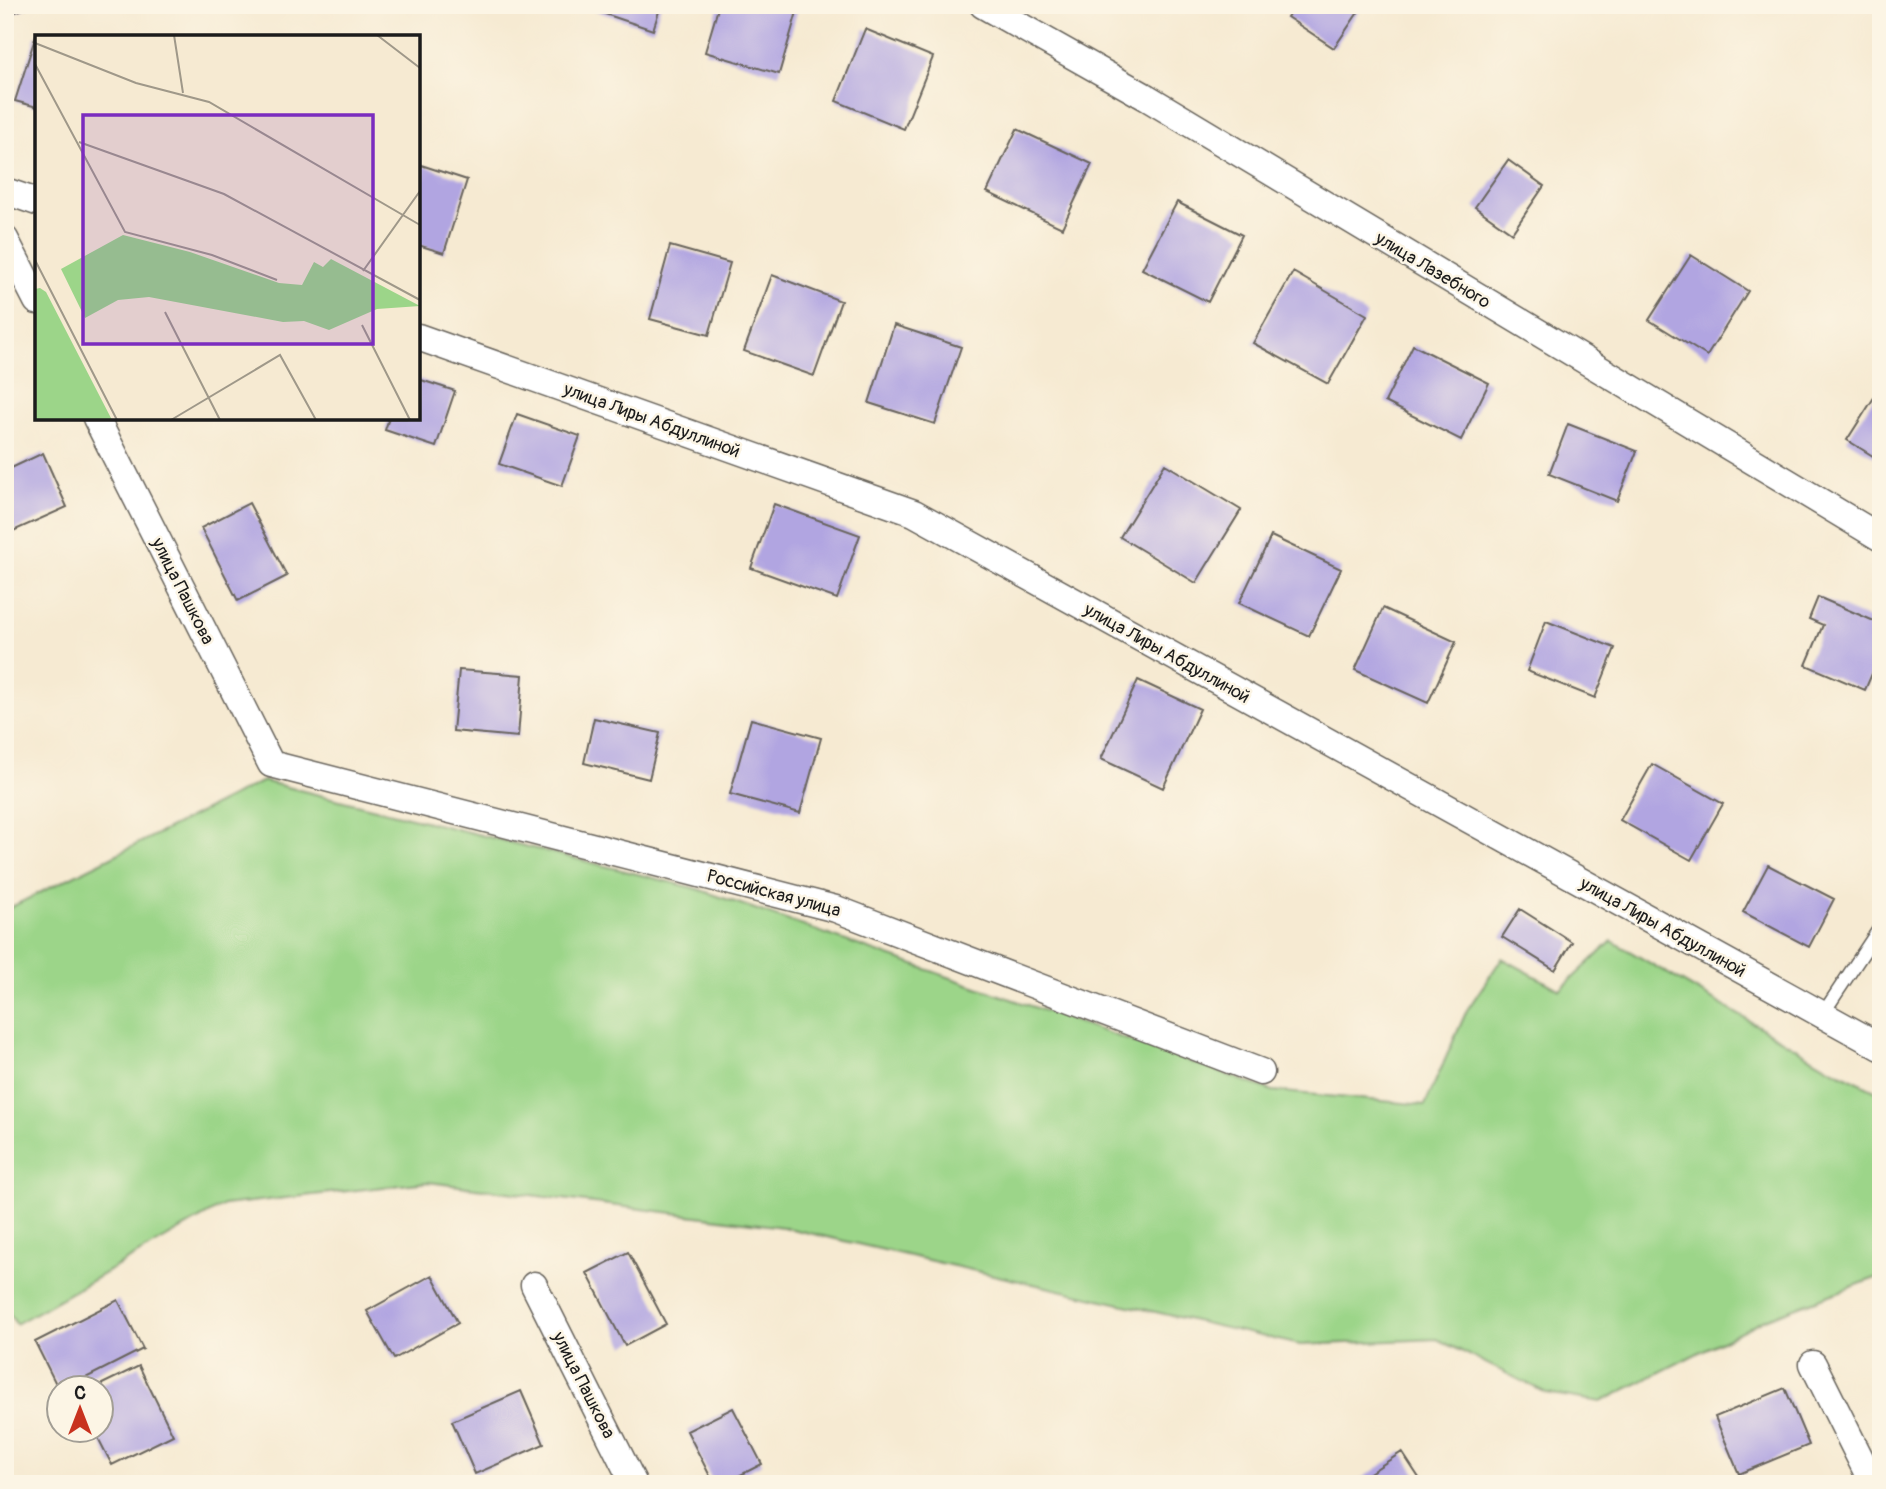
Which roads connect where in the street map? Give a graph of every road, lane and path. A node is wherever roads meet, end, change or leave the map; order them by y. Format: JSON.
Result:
{"nodes":[{"id":1,"x":983,"y":5,"type":"edge"},
{"id":2,"x":5,"y":191,"type":"edge"},
{"id":3,"x":35,"y":201,"type":"edge"},
{"id":4,"x":5,"y":239,"type":"edge"},
{"id":5,"x":35,"y":297,"type":"edge"},
{"id":6,"x":420,"y":338,"type":"edge"},
{"id":7,"x":97,"y":420,"type":"edge"},
{"id":8,"x":1881,"y":538,"type":"edge"},
{"id":9,"x":271,"y":764,"type":"joint"},
{"id":10,"x":1881,"y":926,"type":"edge"},
{"id":11,"x":1822,"y":1015,"type":"junction"},
{"id":12,"x":1881,"y":1047,"type":"edge"},
{"id":13,"x":1261,"y":1072,"type":"dead end"},
{"id":14,"x":534,"y":1285,"type":"dead end"},
{"id":15,"x":1813,"y":1364,"type":"dead end"},
{"id":16,"x":634,"y":1484,"type":"edge"},
{"id":17,"x":1874,"y":1484,"type":"edge"}],
"edges":[{"from":1,"to":8,"type":"street","name":"улица Лазебного"},
{"from":2,"to":3,"type":"street"},
{"from":4,"to":5,"type":"street"},
{"from":6,"to":11,"type":"street","name":"улица Лиры Абдуллиной"},
{"from":7,"to":9,"type":"street","name":"улица Пашкова"},
{"from":9,"to":13,"type":"street","name":"Российская улица"},
{"from":10,"to":11,"type":"lane"},
{"from":11,"to":12,"type":"street","name":"улица Лиры Абдуллиной"},
{"from":14,"to":16,"type":"street","name":"улица Пашкова"},
{"from":15,"to":17,"type":"street"}]}
